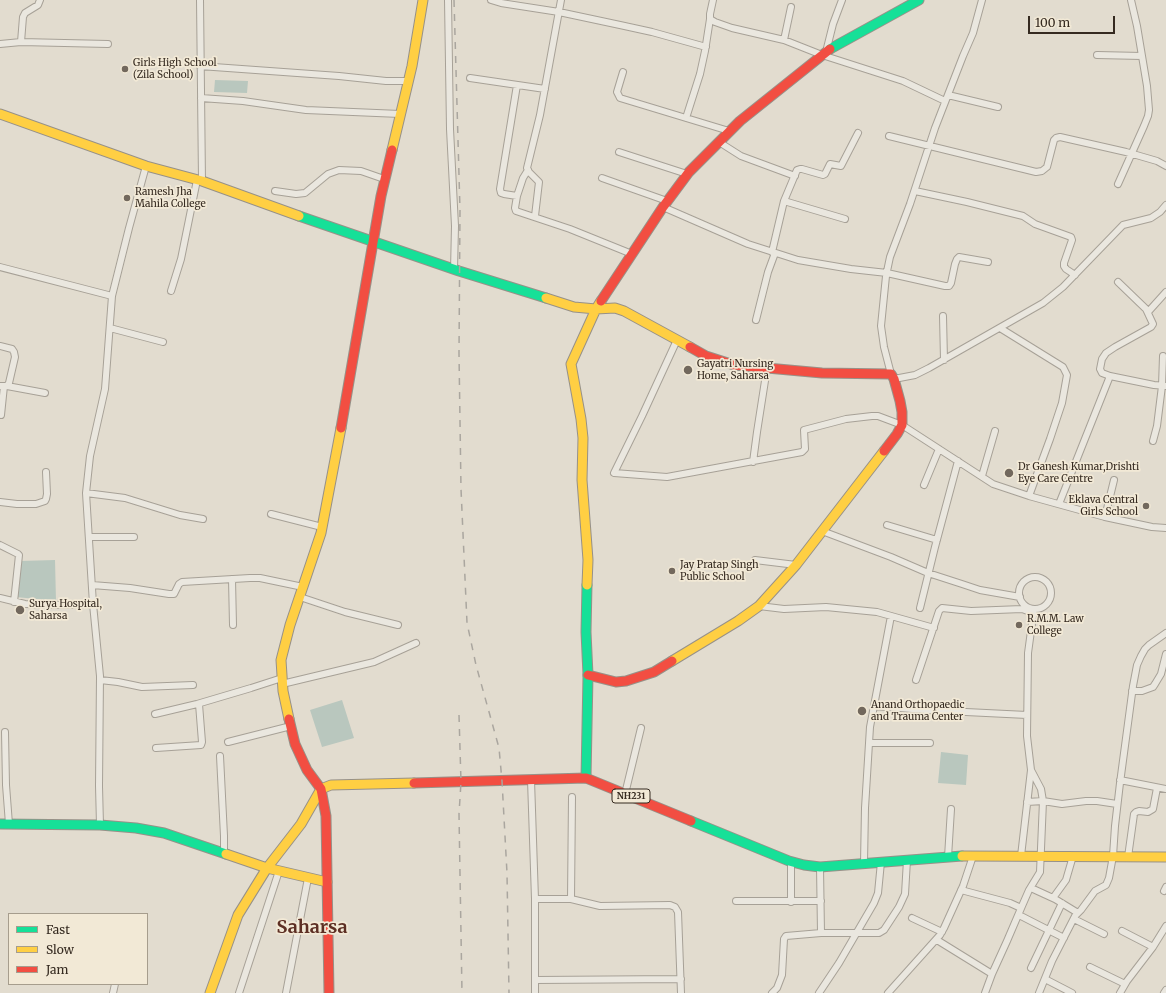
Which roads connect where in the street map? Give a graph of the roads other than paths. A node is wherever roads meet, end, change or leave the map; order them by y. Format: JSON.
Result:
{"nodes":[{"id":1,"x":40,"y":0,"type":"edge"},
{"id":2,"x":200,"y":0,"type":"edge"},
{"id":3,"x":423,"y":0,"type":"edge"},
{"id":4,"x":448,"y":0,"type":"edge"},
{"id":5,"x":492,"y":0,"type":"edge"},
{"id":6,"x":561,"y":0,"type":"edge"},
{"id":7,"x":713,"y":0,"type":"edge"},
{"id":8,"x":842,"y":0,"type":"edge"},
{"id":9,"x":919,"y":0,"type":"edge"},
{"id":10,"x":982,"y":0,"type":"edge"},
{"id":11,"x":1131,"y":0,"type":"edge"},
{"id":12,"x":791,"y":7,"type":"dead end"},
{"id":13,"x":559,"y":12,"type":"junction"},
{"id":14,"x":710,"y":19,"type":"junction"},
{"id":15,"x":784,"y":40,"type":"junction"},
{"id":16,"x":21,"y":42,"type":"junction"},
{"id":17,"x":0,"y":44,"type":"edge"},
{"id":18,"x":108,"y":44,"type":"dead end"},
{"id":19,"x":706,"y":47,"type":"junction"},
{"id":20,"x":824,"y":53,"type":"junction"},
{"id":21,"x":1097,"y":55,"type":"dead end"},
{"id":22,"x":1142,"y":56,"type":"junction"},
{"id":23,"x":200,"y":66,"type":"junction"},
{"id":24,"x":623,"y":72,"type":"dead end"},
{"id":25,"x":470,"y":78,"type":"dead end"},
{"id":26,"x":408,"y":81,"type":"junction"},
{"id":27,"x":517,"y":85,"type":"junction"},
{"id":28,"x":545,"y":89,"type":"junction"},
{"id":29,"x":201,"y":98,"type":"junction"},
{"id":30,"x":947,"y":98,"type":"junction"},
{"id":31,"x":998,"y":106,"type":"dead end"},
{"id":32,"x":0,"y":114,"type":"edge"},
{"id":33,"x":400,"y":114,"type":"junction"},
{"id":34,"x":686,"y":118,"type":"junction"},
{"id":35,"x":729,"y":132,"type":"junction"},
{"id":36,"x":858,"y":133,"type":"dead end"},
{"id":37,"x":889,"y":136,"type":"dead end"},
{"id":38,"x":718,"y":142,"type":"junction"},
{"id":39,"x":929,"y":146,"type":"junction"},
{"id":40,"x":619,"y":152,"type":"dead end"},
{"id":41,"x":1131,"y":153,"type":"junction"},
{"id":42,"x":146,"y":166,"type":"junction"},
{"id":43,"x":1166,"y":166,"type":"edge"},
{"id":44,"x":528,"y":170,"type":"junction"},
{"id":45,"x":687,"y":174,"type":"junction"},
{"id":46,"x":795,"y":176,"type":"junction"},
{"id":47,"x":602,"y":178,"type":"dead end"},
{"id":48,"x":199,"y":180,"type":"junction"},
{"id":49,"x":384,"y":180,"type":"junction"},
{"id":50,"x":1118,"y":184,"type":"dead end"},
{"id":51,"x":275,"y":190,"type":"dead end"},
{"id":52,"x":914,"y":191,"type":"junction"},
{"id":53,"x":517,"y":196,"type":"junction"},
{"id":54,"x":784,"y":201,"type":"junction"},
{"id":55,"x":665,"y":204,"type":"junction"},
{"id":56,"x":1166,"y":205,"type":"edge"},
{"id":57,"x":535,"y":216,"type":"junction"},
{"id":58,"x":844,"y":219,"type":"dead end"},
{"id":59,"x":373,"y":242,"type":"junction"},
{"id":60,"x":774,"y":253,"type":"junction"},
{"id":61,"x":632,"y":254,"type":"junction"},
{"id":62,"x":988,"y":262,"type":"dead end"},
{"id":63,"x":0,"y":267,"type":"edge"},
{"id":64,"x":454,"y":270,"type":"junction"},
{"id":65,"x":887,"y":273,"type":"junction"},
{"id":66,"x":1075,"y":275,"type":"junction"},
{"id":67,"x":1118,"y":282,"type":"dead end"},
{"id":68,"x":171,"y":291,"type":"dead end"},
{"id":69,"x":1166,"y":292,"type":"edge"},
{"id":70,"x":112,"y":296,"type":"junction"},
{"id":71,"x":596,"y":309,"type":"junction"},
{"id":72,"x":1148,"y":312,"type":"junction"},
{"id":73,"x":943,"y":316,"type":"dead end"},
{"id":74,"x":756,"y":320,"type":"dead end"},
{"id":75,"x":110,"y":328,"type":"junction"},
{"id":76,"x":1000,"y":328,"type":"junction"},
{"id":77,"x":677,"y":340,"type":"junction"},
{"id":78,"x":163,"y":342,"type":"dead end"},
{"id":79,"x":0,"y":346,"type":"edge"},
{"id":80,"x":1163,"y":356,"type":"dead end"},
{"id":81,"x":944,"y":360,"type":"junction"},
{"id":82,"x":767,"y":368,"type":"junction"},
{"id":83,"x":1110,"y":376,"type":"junction"},
{"id":84,"x":892,"y":377,"type":"junction"},
{"id":85,"x":4,"y":386,"type":"edge"},
{"id":86,"x":1164,"y":386,"type":"edge"},
{"id":87,"x":45,"y":393,"type":"dead end"},
{"id":88,"x":1,"y":415,"type":"edge"},
{"id":89,"x":902,"y":425,"type":"junction"},
{"id":90,"x":995,"y":431,"type":"dead end"},
{"id":91,"x":1153,"y":442,"type":"dead end"},
{"id":92,"x":939,"y":449,"type":"junction"},
{"id":93,"x":958,"y":461,"type":"junction"},
{"id":94,"x":753,"y":462,"type":"junction"},
{"id":95,"x":46,"y":472,"type":"dead end"},
{"id":96,"x":982,"y":476,"type":"junction"},
{"id":97,"x":1114,"y":480,"type":"dead end"},
{"id":98,"x":924,"y":486,"type":"dead end"},
{"id":99,"x":86,"y":493,"type":"junction"},
{"id":100,"x":1029,"y":496,"type":"junction"},
{"id":101,"x":0,"y":502,"type":"edge"},
{"id":102,"x":1059,"y":504,"type":"junction"},
{"id":103,"x":271,"y":514,"type":"dead end"},
{"id":104,"x":1105,"y":517,"type":"junction"},
{"id":105,"x":203,"y":519,"type":"dead end"},
{"id":106,"x":887,"y":525,"type":"dead end"},
{"id":107,"x":322,"y":527,"type":"junction"},
{"id":108,"x":1166,"y":528,"type":"edge"},
{"id":109,"x":822,"y":532,"type":"junction"},
{"id":110,"x":89,"y":537,"type":"junction"},
{"id":111,"x":134,"y":537,"type":"dead end"},
{"id":112,"x":936,"y":540,"type":"junction"},
{"id":113,"x":0,"y":545,"type":"edge"},
{"id":114,"x":754,"y":560,"type":"dead end"},
{"id":115,"x":796,"y":565,"type":"junction"},
{"id":116,"x":928,"y":573,"type":"junction"},
{"id":117,"x":232,"y":579,"type":"junction"},
{"id":118,"x":92,"y":585,"type":"junction"},
{"id":119,"x":303,"y":587,"type":"junction"},
{"id":120,"x":300,"y":597,"type":"junction"},
{"id":121,"x":1020,"y":597,"type":"junction"},
{"id":122,"x":0,"y":598,"type":"edge"},
{"id":123,"x":14,"y":602,"type":"junction"},
{"id":124,"x":93,"y":604,"type":"junction"},
{"id":125,"x":759,"y":606,"type":"junction"},
{"id":126,"x":920,"y":608,"type":"dead end"},
{"id":127,"x":1033,"y":611,"type":"junction"},
{"id":128,"x":891,"y":616,"type":"junction"},
{"id":129,"x":233,"y":625,"type":"dead end"},
{"id":130,"x":398,"y":625,"type":"dead end"},
{"id":131,"x":934,"y":628,"type":"junction"},
{"id":132,"x":1166,"y":633,"type":"edge"},
{"id":133,"x":416,"y":643,"type":"dead end"},
{"id":134,"x":1166,"y":654,"type":"edge"},
{"id":135,"x":588,"y":675,"type":"junction"},
{"id":136,"x":100,"y":680,"type":"junction"},
{"id":137,"x":916,"y":680,"type":"dead end"},
{"id":138,"x":282,"y":681,"type":"junction"},
{"id":139,"x":193,"y":685,"type":"dead end"},
{"id":140,"x":1132,"y":691,"type":"junction"},
{"id":141,"x":199,"y":704,"type":"junction"},
{"id":142,"x":874,"y":706,"type":"junction"},
{"id":143,"x":156,"y":714,"type":"dead end"},
{"id":144,"x":1027,"y":715,"type":"junction"},
{"id":145,"x":291,"y":726,"type":"junction"},
{"id":146,"x":641,"y":728,"type":"dead end"},
{"id":147,"x":5,"y":732,"type":"dead end"},
{"id":148,"x":228,"y":742,"type":"dead end"},
{"id":149,"x":869,"y":743,"type":"junction"},
{"id":150,"x":930,"y":743,"type":"dead end"},
{"id":151,"x":156,"y":748,"type":"dead end"},
{"id":152,"x":220,"y":756,"type":"dead end"},
{"id":153,"x":1031,"y":770,"type":"junction"},
{"id":154,"x":586,"y":778,"type":"junction"},
{"id":155,"x":531,"y":780,"type":"junction"},
{"id":156,"x":1120,"y":780,"type":"junction"},
{"id":157,"x":1157,"y":788,"type":"junction"},
{"id":158,"x":321,"y":789,"type":"junction"},
{"id":159,"x":1166,"y":789,"type":"edge"},
{"id":160,"x":625,"y":794,"type":"junction"},
{"id":161,"x":572,"y":797,"type":"dead end"},
{"id":162,"x":1044,"y":801,"type":"junction"},
{"id":163,"x":1027,"y":802,"type":"junction"},
{"id":164,"x":1118,"y":804,"type":"junction"},
{"id":165,"x":952,"y":809,"type":"dead end"},
{"id":166,"x":4,"y":824,"type":"edge"},
{"id":167,"x":100,"y":825,"type":"junction"},
{"id":168,"x":224,"y":853,"type":"junction"},
{"id":169,"x":973,"y":856,"type":"junction"},
{"id":170,"x":1021,"y":856,"type":"junction"},
{"id":171,"x":1041,"y":856,"type":"junction"},
{"id":172,"x":1073,"y":856,"type":"junction"},
{"id":173,"x":1113,"y":856,"type":"junction"},
{"id":174,"x":948,"y":857,"type":"junction"},
{"id":175,"x":1128,"y":857,"type":"junction"},
{"id":176,"x":1166,"y":857,"type":"edge"},
{"id":177,"x":907,"y":860,"type":"junction"},
{"id":178,"x":791,"y":862,"type":"junction"},
{"id":179,"x":881,"y":862,"type":"junction"},
{"id":180,"x":864,"y":863,"type":"junction"},
{"id":181,"x":820,"y":867,"type":"junction"},
{"id":182,"x":267,"y":868,"type":"junction"},
{"id":183,"x":279,"y":871,"type":"junction"},
{"id":184,"x":308,"y":878,"type":"junction"},
{"id":185,"x":327,"y":882,"type":"junction"},
{"id":186,"x":1031,"y":888,"type":"junction"},
{"id":187,"x":961,"y":890,"type":"junction"},
{"id":188,"x":1053,"y":898,"type":"junction"},
{"id":189,"x":534,"y":899,"type":"junction"},
{"id":190,"x":571,"y":899,"type":"junction"},
{"id":191,"x":736,"y":901,"type":"dead end"},
{"id":192,"x":821,"y":901,"type":"junction"},
{"id":193,"x":791,"y":902,"type":"junction"},
{"id":194,"x":1062,"y":903,"type":"junction"},
{"id":195,"x":1021,"y":908,"type":"junction"},
{"id":196,"x":1078,"y":913,"type":"junction"},
{"id":197,"x":1019,"y":915,"type":"junction"},
{"id":198,"x":912,"y":918,"type":"dead end"},
{"id":199,"x":1074,"y":919,"type":"junction"},
{"id":200,"x":1166,"y":926,"type":"edge"},
{"id":201,"x":1048,"y":930,"type":"junction"},
{"id":202,"x":1122,"y":931,"type":"dead end"},
{"id":203,"x":942,"y":932,"type":"junction"},
{"id":204,"x":821,"y":933,"type":"junction"},
{"id":205,"x":856,"y":933,"type":"junction"},
{"id":206,"x":1104,"y":934,"type":"dead end"},
{"id":207,"x":1064,"y":938,"type":"junction"},
{"id":208,"x":937,"y":940,"type":"junction"},
{"id":209,"x":1153,"y":947,"type":"junction"},
{"id":210,"x":1090,"y":967,"type":"dead end"},
{"id":211,"x":1031,"y":968,"type":"dead end"},
{"id":212,"x":992,"y":974,"type":"junction"},
{"id":213,"x":681,"y":979,"type":"junction"},
{"id":214,"x":1045,"y":979,"type":"junction"},
{"id":215,"x":535,"y":980,"type":"junction"},
{"id":216,"x":1125,"y":984,"type":"junction"},
{"id":217,"x":1166,"y":990,"type":"edge"},
{"id":218,"x":210,"y":993,"type":"edge"},
{"id":219,"x":238,"y":993,"type":"edge"},
{"id":220,"x":286,"y":993,"type":"edge"},
{"id":221,"x":329,"y":993,"type":"edge"},
{"id":222,"x":535,"y":993,"type":"edge"},
{"id":223,"x":681,"y":993,"type":"edge"},
{"id":224,"x":772,"y":993,"type":"edge"},
{"id":225,"x":819,"y":993,"type":"edge"},
{"id":226,"x":888,"y":993,"type":"edge"},
{"id":227,"x":985,"y":993,"type":"edge"},
{"id":228,"x":1039,"y":993,"type":"edge"},
{"id":229,"x":1072,"y":993,"type":"edge"},
{"id":230,"x":1120,"y":993,"type":"edge"},
{"id":231,"x":1164,"y":993,"type":"edge"}],
"edges":[{"from":1,"to":16,"type":"street"},
{"from":2,"to":23,"type":"street"},
{"from":3,"to":26,"type":"main road"},
{"from":4,"to":64,"type":"street"},
{"from":5,"to":13,"type":"street"},
{"from":6,"to":13,"type":"street"},
{"from":7,"to":14,"type":"street"},
{"from":8,"to":20,"type":"street"},
{"from":9,"to":20,"type":"main road"},
{"from":10,"to":30,"type":"street"},
{"from":11,"to":22,"type":"street"},
{"from":12,"to":15,"type":"street"},
{"from":13,"to":19,"type":"street"},
{"from":13,"to":28,"type":"street"},
{"from":14,"to":15,"type":"street"},
{"from":14,"to":19,"type":"street"},
{"from":15,"to":20,"type":"street"},
{"from":16,"to":17,"type":"street"},
{"from":16,"to":18,"type":"street"},
{"from":19,"to":34,"type":"street"},
{"from":20,"to":30,"type":"street"},
{"from":20,"to":35,"type":"main road"},
{"from":21,"to":22,"type":"street"},
{"from":22,"to":41,"type":"street"},
{"from":23,"to":26,"type":"street"},
{"from":23,"to":29,"type":"street"},
{"from":24,"to":34,"type":"street"},
{"from":25,"to":27,"type":"street"},
{"from":26,"to":33,"type":"main road"},
{"from":27,"to":28,"type":"street"},
{"from":27,"to":53,"type":"street"},
{"from":28,"to":44,"type":"street"},
{"from":29,"to":33,"type":"street"},
{"from":29,"to":48,"type":"street"},
{"from":30,"to":31,"type":"street"},
{"from":30,"to":39,"type":"street"},
{"from":32,"to":42,"type":"main road"},
{"from":33,"to":49,"type":"main road"},
{"from":34,"to":35,"type":"street"},
{"from":35,"to":38,"type":"main road"},
{"from":36,"to":46,"type":"street"},
{"from":37,"to":39,"type":"street"},
{"from":38,"to":45,"type":"main road"},
{"from":38,"to":46,"type":"street"},
{"from":39,"to":41,"type":"street"},
{"from":39,"to":52,"type":"street"},
{"from":40,"to":45,"type":"street"},
{"from":41,"to":43,"type":"street"},
{"from":41,"to":50,"type":"street"},
{"from":42,"to":48,"type":"main road"},
{"from":42,"to":70,"type":"street"},
{"from":44,"to":53,"type":"street"},
{"from":44,"to":57,"type":"street"},
{"from":45,"to":55,"type":"main road"},
{"from":46,"to":54,"type":"street"},
{"from":47,"to":55,"type":"street"},
{"from":48,"to":59,"type":"main road"},
{"from":48,"to":68,"type":"street"},
{"from":49,"to":51,"type":"street"},
{"from":49,"to":59,"type":"main road"},
{"from":52,"to":65,"type":"street"},
{"from":52,"to":66,"type":"street"},
{"from":53,"to":57,"type":"street"},
{"from":54,"to":58,"type":"street"},
{"from":54,"to":60,"type":"street"},
{"from":55,"to":60,"type":"street"},
{"from":55,"to":61,"type":"main road"},
{"from":56,"to":66,"type":"street"},
{"from":57,"to":61,"type":"street"},
{"from":59,"to":64,"type":"main road"},
{"from":59,"to":107,"type":"main road"},
{"from":60,"to":65,"type":"street"},
{"from":60,"to":74,"type":"street"},
{"from":61,"to":71,"type":"main road"},
{"from":62,"to":65,"type":"street"},
{"from":63,"to":70,"type":"street"},
{"from":64,"to":71,"type":"main road"},
{"from":65,"to":84,"type":"street"},
{"from":66,"to":76,"type":"street"},
{"from":67,"to":72,"type":"street"},
{"from":69,"to":72,"type":"street"},
{"from":70,"to":75,"type":"street"},
{"from":71,"to":77,"type":"main road"},
{"from":71,"to":135,"type":"main road"},
{"from":72,"to":83,"type":"street"},
{"from":73,"to":81,"type":"street"},
{"from":75,"to":78,"type":"street"},
{"from":75,"to":99,"type":"street"},
{"from":76,"to":81,"type":"street"},
{"from":76,"to":100,"type":"street"},
{"from":77,"to":82,"type":"main road"},
{"from":77,"to":94,"type":"street"},
{"from":79,"to":85,"type":"street"},
{"from":80,"to":86,"type":"street"},
{"from":81,"to":84,"type":"street"},
{"from":82,"to":84,"type":"main road"},
{"from":82,"to":94,"type":"street"},
{"from":83,"to":86,"type":"street"},
{"from":83,"to":102,"type":"street"},
{"from":84,"to":89,"type":"main road"},
{"from":85,"to":87,"type":"street"},
{"from":85,"to":88,"type":"street"},
{"from":86,"to":91,"type":"street"},
{"from":89,"to":92,"type":"street"},
{"from":89,"to":94,"type":"street"},
{"from":89,"to":109,"type":"main road"},
{"from":90,"to":96,"type":"street"},
{"from":92,"to":93,"type":"street"},
{"from":92,"to":98,"type":"street"},
{"from":93,"to":96,"type":"street"},
{"from":93,"to":112,"type":"street"},
{"from":95,"to":101,"type":"street"},
{"from":96,"to":100,"type":"street"},
{"from":97,"to":104,"type":"street"},
{"from":99,"to":105,"type":"street"},
{"from":99,"to":110,"type":"street"},
{"from":100,"to":102,"type":"street"},
{"from":102,"to":104,"type":"street"},
{"from":103,"to":107,"type":"street"},
{"from":104,"to":108,"type":"street"},
{"from":106,"to":112,"type":"street"},
{"from":107,"to":119,"type":"main road"},
{"from":109,"to":115,"type":"main road"},
{"from":109,"to":116,"type":"street"},
{"from":110,"to":111,"type":"street"},
{"from":110,"to":118,"type":"street"},
{"from":112,"to":116,"type":"street"},
{"from":113,"to":123,"type":"street"},
{"from":114,"to":115,"type":"street"},
{"from":115,"to":125,"type":"main road"},
{"from":116,"to":121,"type":"street"},
{"from":116,"to":126,"type":"street"},
{"from":117,"to":118,"type":"street"},
{"from":117,"to":119,"type":"street"},
{"from":117,"to":129,"type":"street"},
{"from":118,"to":124,"type":"street"},
{"from":119,"to":120,"type":"main road"},
{"from":120,"to":130,"type":"street"},
{"from":120,"to":138,"type":"main road"},
{"from":121,"to":127,"type":"street"},
{"from":121,"to":127,"type":"street"},
{"from":122,"to":123,"type":"street"},
{"from":123,"to":124,"type":"street"},
{"from":124,"to":136,"type":"street"},
{"from":125,"to":128,"type":"street"},
{"from":125,"to":135,"type":"main road"},
{"from":127,"to":131,"type":"street"},
{"from":127,"to":144,"type":"street"},
{"from":128,"to":131,"type":"street"},
{"from":128,"to":142,"type":"street"},
{"from":131,"to":137,"type":"street"},
{"from":132,"to":140,"type":"street"},
{"from":133,"to":138,"type":"street"},
{"from":134,"to":140,"type":"street"},
{"from":135,"to":154,"type":"main road"},
{"from":136,"to":139,"type":"street"},
{"from":136,"to":167,"type":"street"},
{"from":138,"to":141,"type":"street"},
{"from":138,"to":145,"type":"main road"},
{"from":140,"to":156,"type":"street"},
{"from":141,"to":143,"type":"street"},
{"from":141,"to":151,"type":"street"},
{"from":142,"to":144,"type":"street"},
{"from":142,"to":149,"type":"street"},
{"from":144,"to":153,"type":"street"},
{"from":145,"to":148,"type":"street"},
{"from":145,"to":158,"type":"main road"},
{"from":146,"to":160,"type":"street"},
{"from":147,"to":166,"type":"street"},
{"from":149,"to":150,"type":"street"},
{"from":149,"to":180,"type":"street"},
{"from":152,"to":168,"type":"street"},
{"from":153,"to":162,"type":"street"},
{"from":153,"to":163,"type":"street"},
{"from":154,"to":155,"type":"main road","number":"NH231"},
{"from":154,"to":160,"type":"main road","number":"NH231"},
{"from":155,"to":158,"type":"main road","number":"NH231"},
{"from":155,"to":189,"type":"street"},
{"from":156,"to":157,"type":"street"},
{"from":156,"to":164,"type":"street"},
{"from":157,"to":159,"type":"street"},
{"from":157,"to":175,"type":"street"},
{"from":158,"to":182,"type":"main road"},
{"from":158,"to":185,"type":"main road"},
{"from":160,"to":178,"type":"main road","number":"NH231"},
{"from":161,"to":190,"type":"street"},
{"from":162,"to":163,"type":"street"},
{"from":162,"to":164,"type":"street"},
{"from":162,"to":171,"type":"street"},
{"from":163,"to":170,"type":"street"},
{"from":164,"to":173,"type":"street"},
{"from":165,"to":174,"type":"street"},
{"from":166,"to":167,"type":"main road"},
{"from":167,"to":168,"type":"main road"},
{"from":168,"to":182,"type":"main road"},
{"from":169,"to":170,"type":"main road","number":"NH231"},
{"from":169,"to":174,"type":"main road","number":"NH231"},
{"from":169,"to":187,"type":"street"},
{"from":170,"to":171,"type":"main road","number":"NH231"},
{"from":171,"to":172,"type":"main road","number":"NH231"},
{"from":171,"to":186,"type":"street"},
{"from":172,"to":173,"type":"main road","number":"NH231"},
{"from":172,"to":188,"type":"street"},
{"from":173,"to":175,"type":"main road","number":"NH231"},
{"from":173,"to":196,"type":"street"},
{"from":174,"to":177,"type":"main road","number":"NH231"},
{"from":175,"to":176,"type":"main road","number":"NH231"},
{"from":177,"to":179,"type":"main road","number":"NH231"},
{"from":177,"to":205,"type":"street"},
{"from":178,"to":181,"type":"main road","number":"NH231"},
{"from":178,"to":193,"type":"street"},
{"from":179,"to":180,"type":"main road","number":"NH231"},
{"from":179,"to":205,"type":"street"},
{"from":180,"to":181,"type":"main road","number":"NH231"},
{"from":181,"to":192,"type":"street"},
{"from":182,"to":183,"type":"main road"},
{"from":182,"to":218,"type":"main road"},
{"from":183,"to":184,"type":"main road"},
{"from":183,"to":219,"type":"street"},
{"from":184,"to":185,"type":"main road"},
{"from":184,"to":220,"type":"street"},
{"from":185,"to":221,"type":"main road"},
{"from":186,"to":188,"type":"street"},
{"from":186,"to":195,"type":"street"},
{"from":187,"to":195,"type":"street"},
{"from":187,"to":203,"type":"street"},
{"from":188,"to":194,"type":"street"},
{"from":189,"to":190,"type":"street"},
{"from":189,"to":215,"type":"street"},
{"from":190,"to":213,"type":"street"},
{"from":191,"to":193,"type":"street"},
{"from":192,"to":193,"type":"street"},
{"from":192,"to":204,"type":"street"},
{"from":194,"to":196,"type":"street"},
{"from":194,"to":201,"type":"street"},
{"from":195,"to":197,"type":"street"},
{"from":196,"to":199,"type":"street"},
{"from":197,"to":201,"type":"street"},
{"from":197,"to":212,"type":"street"},
{"from":198,"to":203,"type":"street"},
{"from":199,"to":206,"type":"street"},
{"from":199,"to":207,"type":"street"},
{"from":200,"to":209,"type":"street"},
{"from":201,"to":207,"type":"street"},
{"from":201,"to":211,"type":"street"},
{"from":202,"to":209,"type":"street"},
{"from":203,"to":208,"type":"street"},
{"from":204,"to":205,"type":"street"},
{"from":204,"to":224,"type":"street"},
{"from":205,"to":225,"type":"street"},
{"from":207,"to":214,"type":"street"},
{"from":208,"to":212,"type":"street"},
{"from":208,"to":226,"type":"street"},
{"from":209,"to":216,"type":"street"},
{"from":210,"to":216,"type":"street"},
{"from":212,"to":227,"type":"street"},
{"from":213,"to":215,"type":"street"},
{"from":213,"to":223,"type":"street"},
{"from":214,"to":228,"type":"street"},
{"from":214,"to":229,"type":"street"},
{"from":215,"to":222,"type":"street"},
{"from":216,"to":230,"type":"street"},
{"from":217,"to":231,"type":"street"}]}
